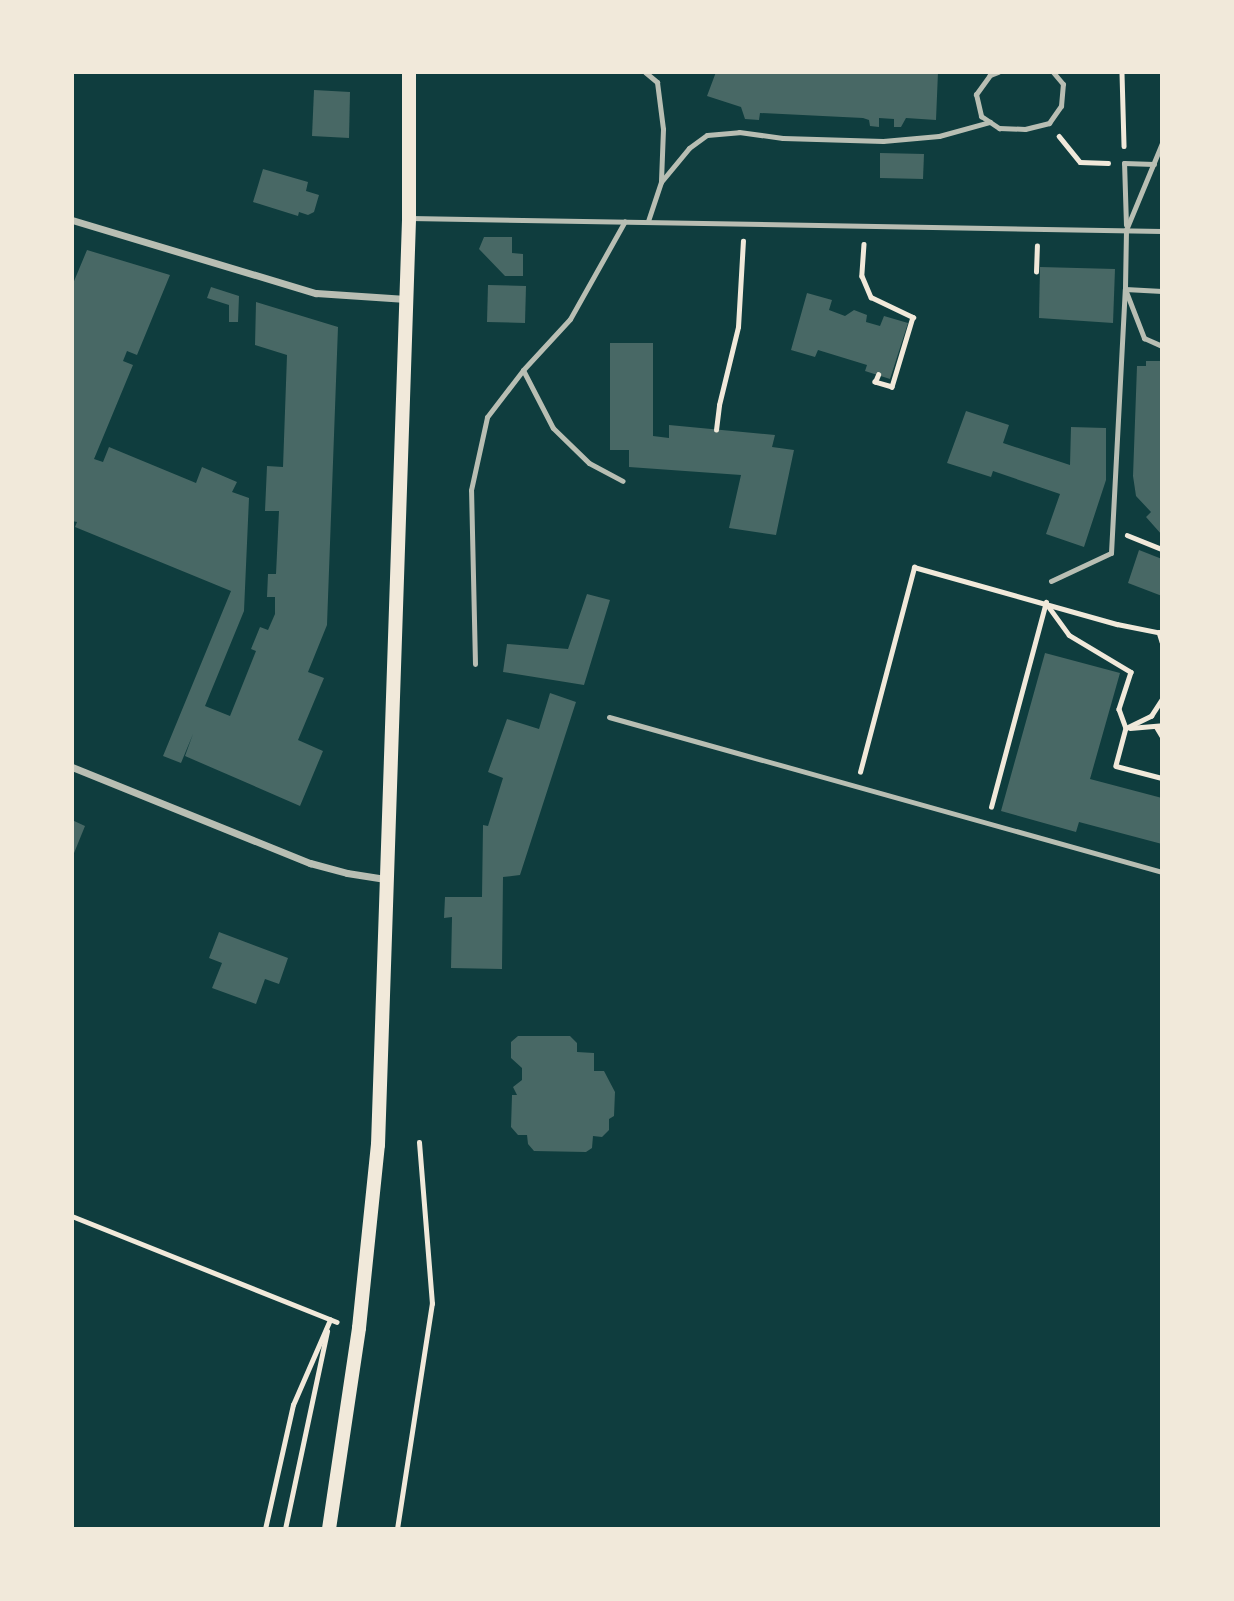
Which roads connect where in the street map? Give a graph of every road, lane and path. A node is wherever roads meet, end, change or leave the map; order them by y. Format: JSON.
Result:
{"nodes":[{"id":1,"x":409,"y":72,"type":"edge"},
{"id":2,"x":645,"y":72,"type":"edge"},
{"id":3,"x":998,"y":72,"type":"edge"},
{"id":4,"x":1053,"y":72,"type":"edge"},
{"id":5,"x":988,"y":73,"type":"edge"},
{"id":6,"x":1122,"y":74,"type":"dead end"},
{"id":7,"x":990,"y":122,"type":"junction"},
{"id":8,"x":1049,"y":123,"type":"junction"},
{"id":9,"x":1162,"y":143,"type":"edge"},
{"id":10,"x":1124,"y":163,"type":"junction"},
{"id":11,"x":1153,"y":164,"type":"junction"},
{"id":12,"x":661,"y":182,"type":"junction"},
{"id":13,"x":409,"y":218,"type":"junction"},
{"id":14,"x":72,"y":220,"type":"edge"},
{"id":15,"x":625,"y":221,"type":"junction"},
{"id":16,"x":649,"y":221,"type":"junction"},
{"id":17,"x":743,"y":223,"type":"junction"},
{"id":18,"x":866,"y":225,"type":"junction"},
{"id":19,"x":1037,"y":228,"type":"junction"},
{"id":20,"x":1126,"y":230,"type":"junction"},
{"id":21,"x":1162,"y":231,"type":"edge"},
{"id":22,"x":1036,"y":272,"type":"dead end"},
{"id":23,"x":1125,"y":289,"type":"junction"},
{"id":24,"x":1162,"y":291,"type":"edge"},
{"id":25,"x":406,"y":299,"type":"junction"},
{"id":26,"x":1162,"y":346,"type":"edge"},
{"id":27,"x":523,"y":370,"type":"junction"},
{"id":28,"x":877,"y":375,"type":"dead end"},
{"id":29,"x":716,"y":430,"type":"dead end"},
{"id":30,"x":624,"y":481,"type":"dead end"},
{"id":31,"x":1113,"y":529,"type":"junction"},
{"id":32,"x":1162,"y":549,"type":"edge"},
{"id":33,"x":1051,"y":581,"type":"joint"},
{"id":34,"x":1046,"y":602,"type":"junction"},
{"id":35,"x":1161,"y":633,"type":"edge"},
{"id":36,"x":1162,"y":642,"type":"edge"},
{"id":37,"x":475,"y":664,"type":"dead end"},
{"id":38,"x":1162,"y":699,"type":"edge"},
{"id":39,"x":609,"y":717,"type":"dead end"},
{"id":40,"x":1159,"y":725,"type":"edge"},
{"id":41,"x":1126,"y":728,"type":"junction"},
{"id":42,"x":1162,"y":736,"type":"edge"},
{"id":43,"x":72,"y":766,"type":"edge"},
{"id":44,"x":1162,"y":778,"type":"edge"},
{"id":45,"x":856,"y":786,"type":"junction"},
{"id":46,"x":987,"y":822,"type":"junction"},
{"id":47,"x":1162,"y":872,"type":"edge"},
{"id":48,"x":384,"y":879,"type":"junction"},
{"id":49,"x":419,"y":1143,"type":"dead end"},
{"id":50,"x":72,"y":1216,"type":"edge"},
{"id":51,"x":330,"y":1320,"type":"junction"},
{"id":52,"x":359,"y":1328,"type":"junction"},
{"id":53,"x":265,"y":1529,"type":"edge"},
{"id":54,"x":285,"y":1529,"type":"edge"},
{"id":55,"x":329,"y":1529,"type":"edge"},
{"id":56,"x":397,"y":1529,"type":"edge"}],
"edges":[{"from":1,"to":13,"type":"main road"},
{"from":2,"to":12,"type":"lane"},
{"from":3,"to":5,"type":"lane"},
{"from":4,"to":8,"type":"lane"},
{"from":5,"to":7,"type":"lane"},
{"from":6,"to":10,"type":"path"},
{"from":7,"to":8,"type":"lane"},
{"from":7,"to":12,"type":"lane"},
{"from":8,"to":10,"type":"path"},
{"from":9,"to":11,"type":"lane"},
{"from":10,"to":11,"type":"lane"},
{"from":10,"to":20,"type":"lane"},
{"from":11,"to":20,"type":"lane"},
{"from":12,"to":16,"type":"lane"},
{"from":13,"to":15,"type":"lane"},
{"from":13,"to":25,"type":"main road"},
{"from":14,"to":25,"type":"street"},
{"from":15,"to":16,"type":"lane"},
{"from":15,"to":27,"type":"lane"},
{"from":16,"to":17,"type":"lane"},
{"from":17,"to":18,"type":"lane"},
{"from":17,"to":29,"type":"path"},
{"from":18,"to":19,"type":"lane"},
{"from":18,"to":28,"type":"path"},
{"from":19,"to":20,"type":"lane"},
{"from":19,"to":22,"type":"path"},
{"from":20,"to":21,"type":"lane"},
{"from":20,"to":23,"type":"lane"},
{"from":23,"to":24,"type":"lane"},
{"from":23,"to":26,"type":"lane"},
{"from":23,"to":31,"type":"lane"},
{"from":25,"to":48,"type":"main road"},
{"from":27,"to":30,"type":"lane"},
{"from":27,"to":37,"type":"lane"},
{"from":31,"to":32,"type":"path"},
{"from":31,"to":33,"type":"lane"},
{"from":33,"to":34,"type":"path"},
{"from":34,"to":35,"type":"path"},
{"from":34,"to":41,"type":"path"},
{"from":34,"to":45,"type":"path"},
{"from":34,"to":46,"type":"path"},
{"from":35,"to":36,"type":"path"},
{"from":38,"to":41,"type":"path"},
{"from":39,"to":45,"type":"lane"},
{"from":40,"to":41,"type":"path"},
{"from":40,"to":42,"type":"path"},
{"from":41,"to":44,"type":"path"},
{"from":43,"to":48,"type":"street"},
{"from":45,"to":46,"type":"lane"},
{"from":46,"to":47,"type":"lane"},
{"from":48,"to":52,"type":"main road"},
{"from":49,"to":56,"type":"path"},
{"from":50,"to":51,"type":"path"},
{"from":51,"to":52,"type":"path"},
{"from":51,"to":53,"type":"path"},
{"from":51,"to":54,"type":"path"},
{"from":52,"to":55,"type":"main road"}]}
